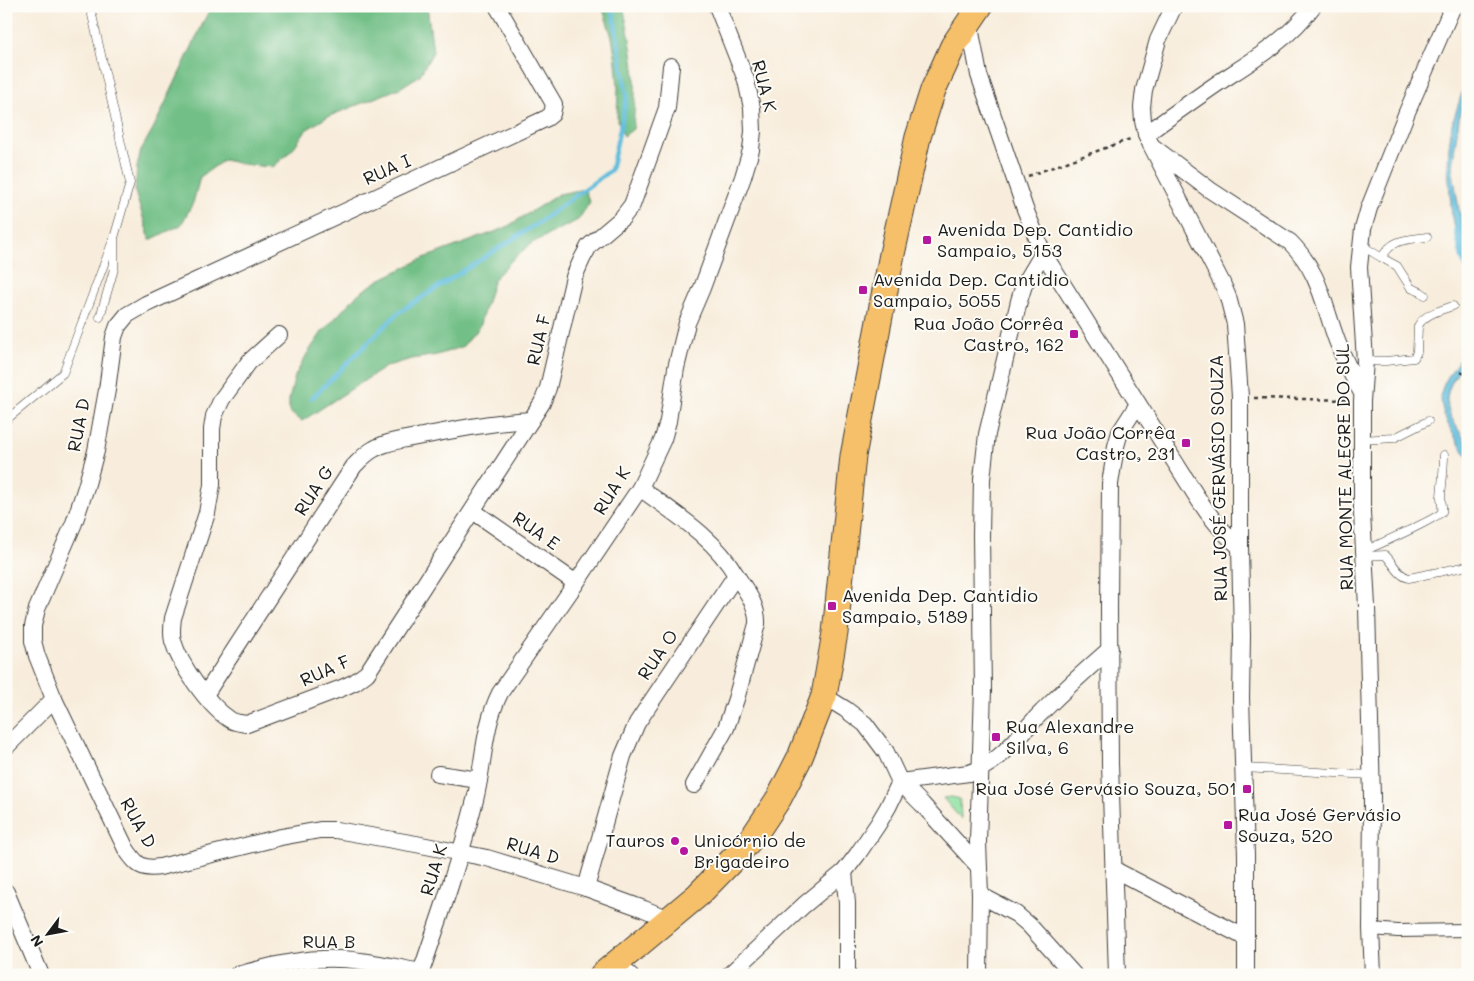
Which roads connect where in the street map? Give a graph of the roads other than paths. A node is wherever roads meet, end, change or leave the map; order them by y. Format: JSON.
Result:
{"nodes":[{"id":1,"x":90,"y":6,"type":"edge"},
{"id":2,"x":496,"y":6,"type":"edge"},
{"id":3,"x":717,"y":6,"type":"edge"},
{"id":4,"x":1174,"y":6,"type":"edge"},
{"id":5,"x":1313,"y":6,"type":"edge"},
{"id":6,"x":1453,"y":6,"type":"edge"},
{"id":7,"x":974,"y":14,"type":"edge"},
{"id":8,"x":953,"y":46,"type":"junction"},
{"id":9,"x":671,"y":66,"type":"dead end"},
{"id":10,"x":979,"y":74,"type":"junction"},
{"id":11,"x":1148,"y":140,"type":"junction"},
{"id":12,"x":1427,"y":237,"type":"dead end"},
{"id":13,"x":114,"y":238,"type":"junction"},
{"id":14,"x":1361,"y":245,"type":"junction"},
{"id":15,"x":1043,"y":253,"type":"junction"},
{"id":16,"x":1382,"y":258,"type":"junction"},
{"id":17,"x":1425,"y":296,"type":"dead end"},
{"id":18,"x":1453,"y":306,"type":"dead end"},
{"id":19,"x":127,"y":315,"type":"joint"},
{"id":20,"x":100,"y":316,"type":"dead end"},
{"id":21,"x":279,"y":335,"type":"dead end"},
{"id":22,"x":1365,"y":361,"type":"junction"},
{"id":23,"x":1362,"y":397,"type":"junction"},
{"id":24,"x":1138,"y":404,"type":"junction"},
{"id":25,"x":6,"y":420,"type":"edge"},
{"id":26,"x":531,"y":420,"type":"junction"},
{"id":27,"x":1428,"y":421,"type":"dead end"},
{"id":28,"x":1362,"y":440,"type":"junction"},
{"id":29,"x":1444,"y":455,"type":"dead end"},
{"id":30,"x":640,"y":488,"type":"junction"},
{"id":31,"x":473,"y":511,"type":"junction"},
{"id":32,"x":1240,"y":547,"type":"junction"},
{"id":33,"x":1364,"y":554,"type":"junction"},
{"id":34,"x":1468,"y":566,"type":"edge"},
{"id":35,"x":736,"y":575,"type":"junction"},
{"id":36,"x":576,"y":583,"type":"junction"},
{"id":37,"x":1110,"y":648,"type":"junction"},
{"id":38,"x":205,"y":695,"type":"junction"},
{"id":39,"x":824,"y":696,"type":"junction"},
{"id":40,"x":54,"y":699,"type":"junction"},
{"id":41,"x":6,"y":747,"type":"edge"},
{"id":42,"x":1244,"y":768,"type":"junction"},
{"id":43,"x":979,"y":770,"type":"junction"},
{"id":44,"x":438,"y":774,"type":"dead end"},
{"id":45,"x":1372,"y":775,"type":"junction"},
{"id":46,"x":480,"y":780,"type":"junction"},
{"id":47,"x":900,"y":782,"type":"junction"},
{"id":48,"x":694,"y":785,"type":"dead end"},
{"id":49,"x":461,"y":852,"type":"junction"},
{"id":50,"x":978,"y":866,"type":"junction"},
{"id":51,"x":1113,"y":869,"type":"junction"},
{"id":52,"x":844,"y":872,"type":"junction"},
{"id":53,"x":586,"y":888,"type":"junction"},
{"id":54,"x":6,"y":892,"type":"edge"},
{"id":55,"x":980,"y":894,"type":"junction"},
{"id":56,"x":668,"y":919,"type":"junction"},
{"id":57,"x":1371,"y":929,"type":"junction"},
{"id":58,"x":1468,"y":930,"type":"edge"},
{"id":59,"x":1246,"y":938,"type":"junction"},
{"id":60,"x":616,"y":971,"type":"edge"},
{"id":61,"x":421,"y":974,"type":"edge"},
{"id":62,"x":41,"y":975,"type":"edge"},
{"id":63,"x":237,"y":975,"type":"edge"},
{"id":64,"x":729,"y":975,"type":"edge"},
{"id":65,"x":847,"y":975,"type":"edge"},
{"id":66,"x":979,"y":975,"type":"edge"},
{"id":67,"x":1074,"y":975,"type":"edge"},
{"id":68,"x":1117,"y":975,"type":"edge"},
{"id":69,"x":1246,"y":975,"type":"edge"},
{"id":70,"x":1373,"y":975,"type":"edge"}],
"edges":[{"from":1,"to":13,"type":"lane"},
{"from":2,"to":19,"type":"street","name":"RUA I"},
{"from":3,"to":30,"type":"street","name":"RUA K"},
{"from":4,"to":11,"type":"street","name":"RUA JOSÉ GERVÁSIO SOUZA"},
{"from":5,"to":11,"type":"street"},
{"from":6,"to":14,"type":"street","name":"RUA MONTE ALEGRE DO SUL"},
{"from":7,"to":8,"type":"main road"},
{"from":7,"to":10,"type":"street"},
{"from":8,"to":10,"type":"street"},
{"from":8,"to":39,"type":"main road"},
{"from":9,"to":26,"type":"street","name":"RUA F"},
{"from":10,"to":15,"type":"street"},
{"from":11,"to":23,"type":"street"},
{"from":11,"to":32,"type":"street","name":"RUA JOSÉ GERVÁSIO SOUZA"},
{"from":12,"to":16,"type":"lane"},
{"from":13,"to":20,"type":"lane"},
{"from":13,"to":25,"type":"lane"},
{"from":14,"to":16,"type":"lane"},
{"from":14,"to":22,"type":"street","name":"RUA MONTE ALEGRE DO SUL"},
{"from":15,"to":24,"type":"street"},
{"from":15,"to":43,"type":"street"},
{"from":16,"to":17,"type":"lane"},
{"from":18,"to":22,"type":"lane"},
{"from":19,"to":40,"type":"street","name":"RUA D"},
{"from":21,"to":38,"type":"street","name":"RUA F"},
{"from":22,"to":23,"type":"street","name":"RUA MONTE ALEGRE DO SUL"},
{"from":23,"to":28,"type":"street","name":"RUA MONTE ALEGRE DO SUL"},
{"from":24,"to":32,"type":"street"},
{"from":24,"to":37,"type":"street"},
{"from":26,"to":31,"type":"street","name":"RUA F"},
{"from":26,"to":38,"type":"street","name":"RUA G"},
{"from":27,"to":28,"type":"lane"},
{"from":28,"to":33,"type":"street","name":"RUA MONTE ALEGRE DO SUL"},
{"from":29,"to":33,"type":"lane"},
{"from":30,"to":35,"type":"street"},
{"from":30,"to":36,"type":"street","name":"RUA K"},
{"from":31,"to":36,"type":"street","name":"RUA E"},
{"from":31,"to":38,"type":"street","name":"RUA F"},
{"from":32,"to":42,"type":"street","name":"RUA JOSÉ GERVÁSIO SOUZA"},
{"from":33,"to":34,"type":"lane"},
{"from":33,"to":45,"type":"street","name":"RUA MONTE ALEGRE DO SUL"},
{"from":35,"to":48,"type":"street"},
{"from":35,"to":53,"type":"street","name":"RUA O"},
{"from":36,"to":46,"type":"street","name":"RUA K"},
{"from":37,"to":43,"type":"street"},
{"from":37,"to":51,"type":"street"},
{"from":39,"to":47,"type":"street"},
{"from":39,"to":56,"type":"main road"},
{"from":40,"to":41,"type":"street"},
{"from":40,"to":49,"type":"street","name":"RUA D"},
{"from":42,"to":45,"type":"lane"},
{"from":42,"to":59,"type":"street","name":"RUA JOSÉ GERVÁSIO SOUZA"},
{"from":43,"to":47,"type":"street"},
{"from":43,"to":50,"type":"street"},
{"from":44,"to":46,"type":"street"},
{"from":45,"to":57,"type":"street","name":"RUA MONTE ALEGRE DO SUL"},
{"from":46,"to":49,"type":"street","name":"RUA K"},
{"from":47,"to":50,"type":"street"},
{"from":47,"to":52,"type":"street"},
{"from":49,"to":53,"type":"street","name":"RUA D"},
{"from":49,"to":61,"type":"street","name":"RUA K"},
{"from":50,"to":55,"type":"street"},
{"from":51,"to":59,"type":"street"},
{"from":51,"to":68,"type":"street"},
{"from":52,"to":64,"type":"street"},
{"from":52,"to":65,"type":"street"},
{"from":53,"to":56,"type":"street","name":"RUA D"},
{"from":54,"to":62,"type":"street"},
{"from":55,"to":66,"type":"street"},
{"from":55,"to":67,"type":"street"},
{"from":56,"to":60,"type":"main road"},
{"from":57,"to":58,"type":"street"},
{"from":57,"to":70,"type":"street","name":"RUA MONTE ALEGRE DO SUL"},
{"from":59,"to":69,"type":"street","name":"RUA JOSÉ GERVÁSIO SOUZA"},
{"from":61,"to":63,"type":"street","name":"RUA B"}]}
